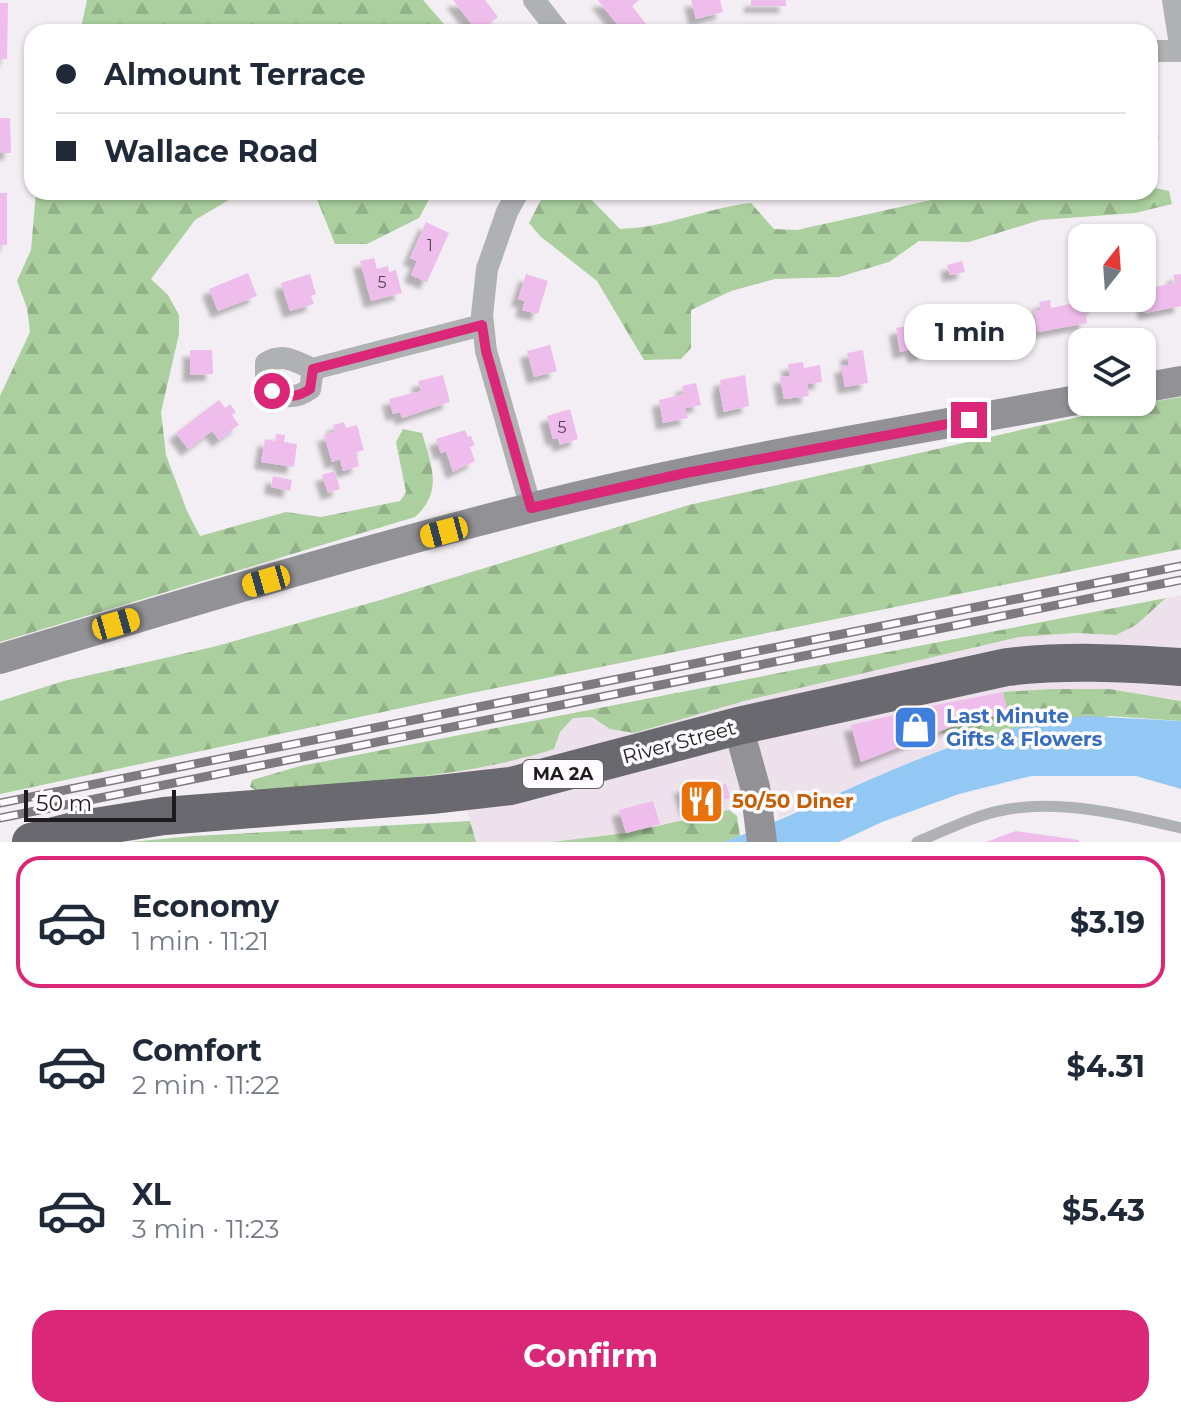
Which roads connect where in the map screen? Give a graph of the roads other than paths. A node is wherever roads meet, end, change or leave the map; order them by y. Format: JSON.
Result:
{"nodes":[{"id":1,"x":534,"y":0,"type":"edge"},
{"id":2,"x":1173,"y":0,"type":"edge"},
{"id":3,"x":553,"y":24,"type":"edge"},
{"id":4,"x":1158,"y":51,"type":"edge"},
{"id":5,"x":1181,"y":51,"type":"edge"},
{"id":6,"x":514,"y":200,"type":"edge"},
{"id":7,"x":482,"y":325,"type":"junction"},
{"id":8,"x":313,"y":369,"type":"dead end"},
{"id":9,"x":1181,"y":381,"type":"edge"},
{"id":10,"x":1156,"y":385,"type":"edge"},
{"id":11,"x":1068,"y":402,"type":"edge"},
{"id":12,"x":531,"y":508,"type":"junction"},
{"id":13,"x":0,"y":659,"type":"edge"},
{"id":14,"x":1088,"y":663,"type":"junction"},
{"id":15,"x":1181,"y":667,"type":"edge"},
{"id":16,"x":1181,"y":682,"type":"edge"},
{"id":17,"x":738,"y":726,"type":"junction"},
{"id":18,"x":1181,"y":828,"type":"edge"},
{"id":19,"x":31,"y":842,"type":"edge"},
{"id":20,"x":762,"y":842,"type":"edge"},
{"id":21,"x":917,"y":842,"type":"edge"}],
"edges":[{"from":1,"to":3,"type":"street"},
{"from":2,"to":5,"type":"street"},
{"from":4,"to":5,"type":"street"},
{"from":6,"to":7,"type":"street"},
{"from":7,"to":8,"type":"street"},
{"from":7,"to":12,"type":"street"},
{"from":9,"to":10,"type":"street"},
{"from":11,"to":12,"type":"street"},
{"from":12,"to":13,"type":"street"},
{"from":14,"to":15,"type":"highway","name":"River Street","number":"MA 2A"},
{"from":14,"to":16,"type":"highway","name":"River Street","number":"MA 2A"},
{"from":14,"to":17,"type":"highway","name":"River Street","number":"MA 2A"},
{"from":17,"to":19,"type":"highway","name":"River Street","number":"MA 2A"},
{"from":17,"to":20,"type":"street"},
{"from":18,"to":21,"type":"lane"}]}
